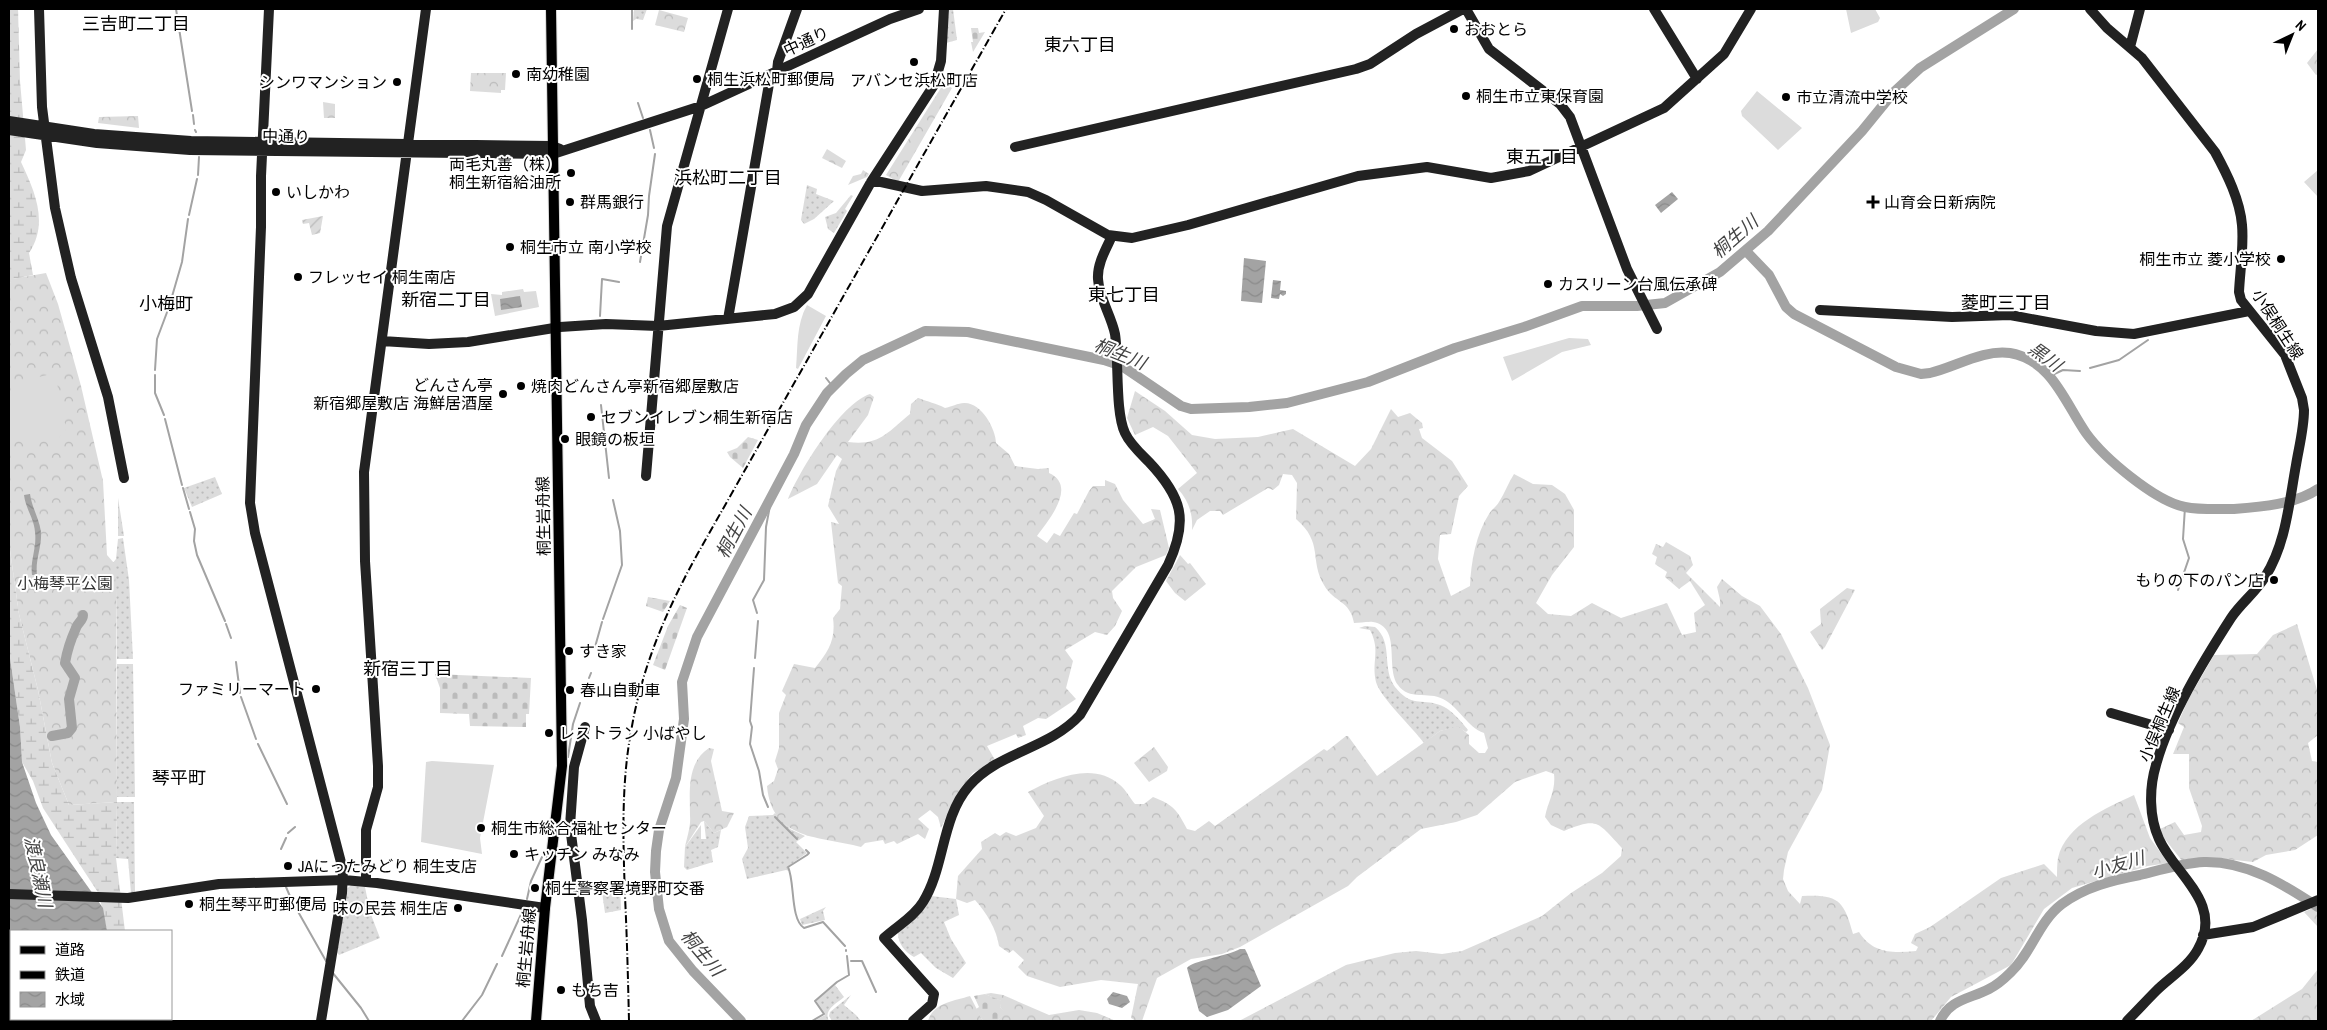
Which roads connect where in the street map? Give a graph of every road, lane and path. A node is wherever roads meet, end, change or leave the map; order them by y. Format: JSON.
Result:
{"nodes":[{"id":1,"x":39,"y":9,"type":"edge"},
{"id":2,"x":269,"y":9,"type":"edge"},
{"id":3,"x":426,"y":9,"type":"edge"},
{"id":4,"x":551,"y":9,"type":"edge"},
{"id":5,"x":728,"y":9,"type":"edge"},
{"id":6,"x":797,"y":9,"type":"edge"},
{"id":7,"x":919,"y":9,"type":"edge"},
{"id":8,"x":944,"y":9,"type":"edge"},
{"id":9,"x":1465,"y":9,"type":"edge"},
{"id":10,"x":1654,"y":9,"type":"edge"},
{"id":11,"x":1751,"y":9,"type":"edge"},
{"id":12,"x":2090,"y":9,"type":"edge"},
{"id":13,"x":2140,"y":9,"type":"edge"},
{"id":14,"x":2130,"y":47,"type":"junction"},
{"id":15,"x":772,"y":74,"type":"junction"},
{"id":16,"x":1697,"y":79,"type":"junction"},
{"id":17,"x":701,"y":106,"type":"junction"},
{"id":18,"x":9,"y":121,"type":"edge"},
{"id":19,"x":30,"y":129,"type":"junction"},
{"id":20,"x":9,"y":130,"type":"edge"},
{"id":21,"x":44,"y":131,"type":"junction"},
{"id":22,"x":262,"y":146,"type":"junction"},
{"id":23,"x":1582,"y":146,"type":"junction"},
{"id":24,"x":1015,"y":147,"type":"dead end"},
{"id":25,"x":407,"y":148,"type":"junction"},
{"id":26,"x":552,"y":150,"type":"junction"},
{"id":27,"x":871,"y":182,"type":"junction"},
{"id":28,"x":1112,"y":236,"type":"junction"},
{"id":29,"x":1820,"y":310,"type":"dead end"},
{"id":30,"x":2249,"y":311,"type":"junction"},
{"id":31,"x":728,"y":318,"type":"junction"},
{"id":32,"x":658,"y":326,"type":"junction"},
{"id":33,"x":556,"y":327,"type":"junction"},
{"id":34,"x":1657,"y":330,"type":"dead end"},
{"id":35,"x":382,"y":341,"type":"junction"},
{"id":36,"x":646,"y":476,"type":"dead end"},
{"id":37,"x":124,"y":478,"type":"dead end"},
{"id":38,"x":2111,"y":713,"type":"dead end"},
{"id":39,"x":586,"y":727,"type":"dead end"},
{"id":40,"x":2169,"y":730,"type":"junction"},
{"id":41,"x":562,"y":766,"type":"junction"},
{"id":42,"x":574,"y":767,"type":"junction"},
{"id":43,"x":558,"y":795,"type":"junction"},
{"id":44,"x":572,"y":795,"type":"junction"},
{"id":45,"x":344,"y":880,"type":"junction"},
{"id":46,"x":366,"y":881,"type":"junction"},
{"id":47,"x":9,"y":894,"type":"edge"},
{"id":48,"x":2315,"y":902,"type":"edge"},
{"id":49,"x":545,"y":908,"type":"junction"},
{"id":50,"x":2203,"y":935,"type":"junction"},
{"id":51,"x":321,"y":1021,"type":"edge"},
{"id":52,"x":536,"y":1021,"type":"edge"},
{"id":53,"x":596,"y":1021,"type":"edge"},
{"id":54,"x":913,"y":1021,"type":"edge"},
{"id":55,"x":2127,"y":1021,"type":"edge"}],
"edges":[{"from":1,"to":21,"type":"street"},
{"from":2,"to":22,"type":"street"},
{"from":3,"to":25,"type":"street"},
{"from":4,"to":26,"type":"main road","name":"桐生岩舟線"},
{"from":5,"to":17,"type":"street"},
{"from":6,"to":15,"type":"street"},
{"from":7,"to":15,"type":"street","name":"中通り"},
{"from":8,"to":27,"type":"street"},
{"from":9,"to":23,"type":"street"},
{"from":9,"to":24,"type":"street"},
{"from":10,"to":16,"type":"street"},
{"from":11,"to":16,"type":"street"},
{"from":12,"to":14,"type":"street","name":"小俣桐生線"},
{"from":13,"to":14,"type":"street"},
{"from":14,"to":30,"type":"street","name":"小俣桐生線"},
{"from":15,"to":17,"type":"street","name":"中通り"},
{"from":15,"to":31,"type":"street"},
{"from":16,"to":23,"type":"street"},
{"from":17,"to":26,"type":"street","name":"中通り"},
{"from":17,"to":32,"type":"street"},
{"from":18,"to":19,"type":"street","name":"中通り"},
{"from":19,"to":20,"type":"street","name":"中通り"},
{"from":19,"to":21,"type":"street","name":"中通り"},
{"from":21,"to":22,"type":"street","name":"中通り"},
{"from":21,"to":37,"type":"street"},
{"from":22,"to":25,"type":"street","name":"中通り"},
{"from":22,"to":45,"type":"street"},
{"from":23,"to":28,"type":"street"},
{"from":23,"to":34,"type":"street"},
{"from":25,"to":26,"type":"street","name":"中通り"},
{"from":25,"to":35,"type":"street"},
{"from":26,"to":33,"type":"main road","name":"桐生岩舟線"},
{"from":27,"to":28,"type":"street"},
{"from":27,"to":31,"type":"street"},
{"from":28,"to":54,"type":"street"},
{"from":29,"to":30,"type":"street"},
{"from":30,"to":40,"type":"street","name":"小俣桐生線"},
{"from":31,"to":32,"type":"street"},
{"from":32,"to":33,"type":"street"},
{"from":32,"to":36,"type":"street"},
{"from":33,"to":35,"type":"street"},
{"from":33,"to":41,"type":"main road","name":"桐生岩舟線"},
{"from":35,"to":46,"type":"street"},
{"from":38,"to":40,"type":"street"},
{"from":39,"to":42,"type":"street"},
{"from":40,"to":50,"type":"street","name":"小俣桐生線"},
{"from":41,"to":42,"type":"street"},
{"from":41,"to":43,"type":"main road","name":"桐生岩舟線"},
{"from":42,"to":44,"type":"street"},
{"from":43,"to":44,"type":"street"},
{"from":43,"to":49,"type":"main road","name":"桐生岩舟線"},
{"from":44,"to":53,"type":"street"},
{"from":45,"to":46,"type":"street"},
{"from":45,"to":47,"type":"street"},
{"from":45,"to":51,"type":"street"},
{"from":46,"to":49,"type":"street"},
{"from":48,"to":50,"type":"street"},
{"from":49,"to":52,"type":"main road","name":"桐生岩舟線"},
{"from":50,"to":55,"type":"street"}]}
